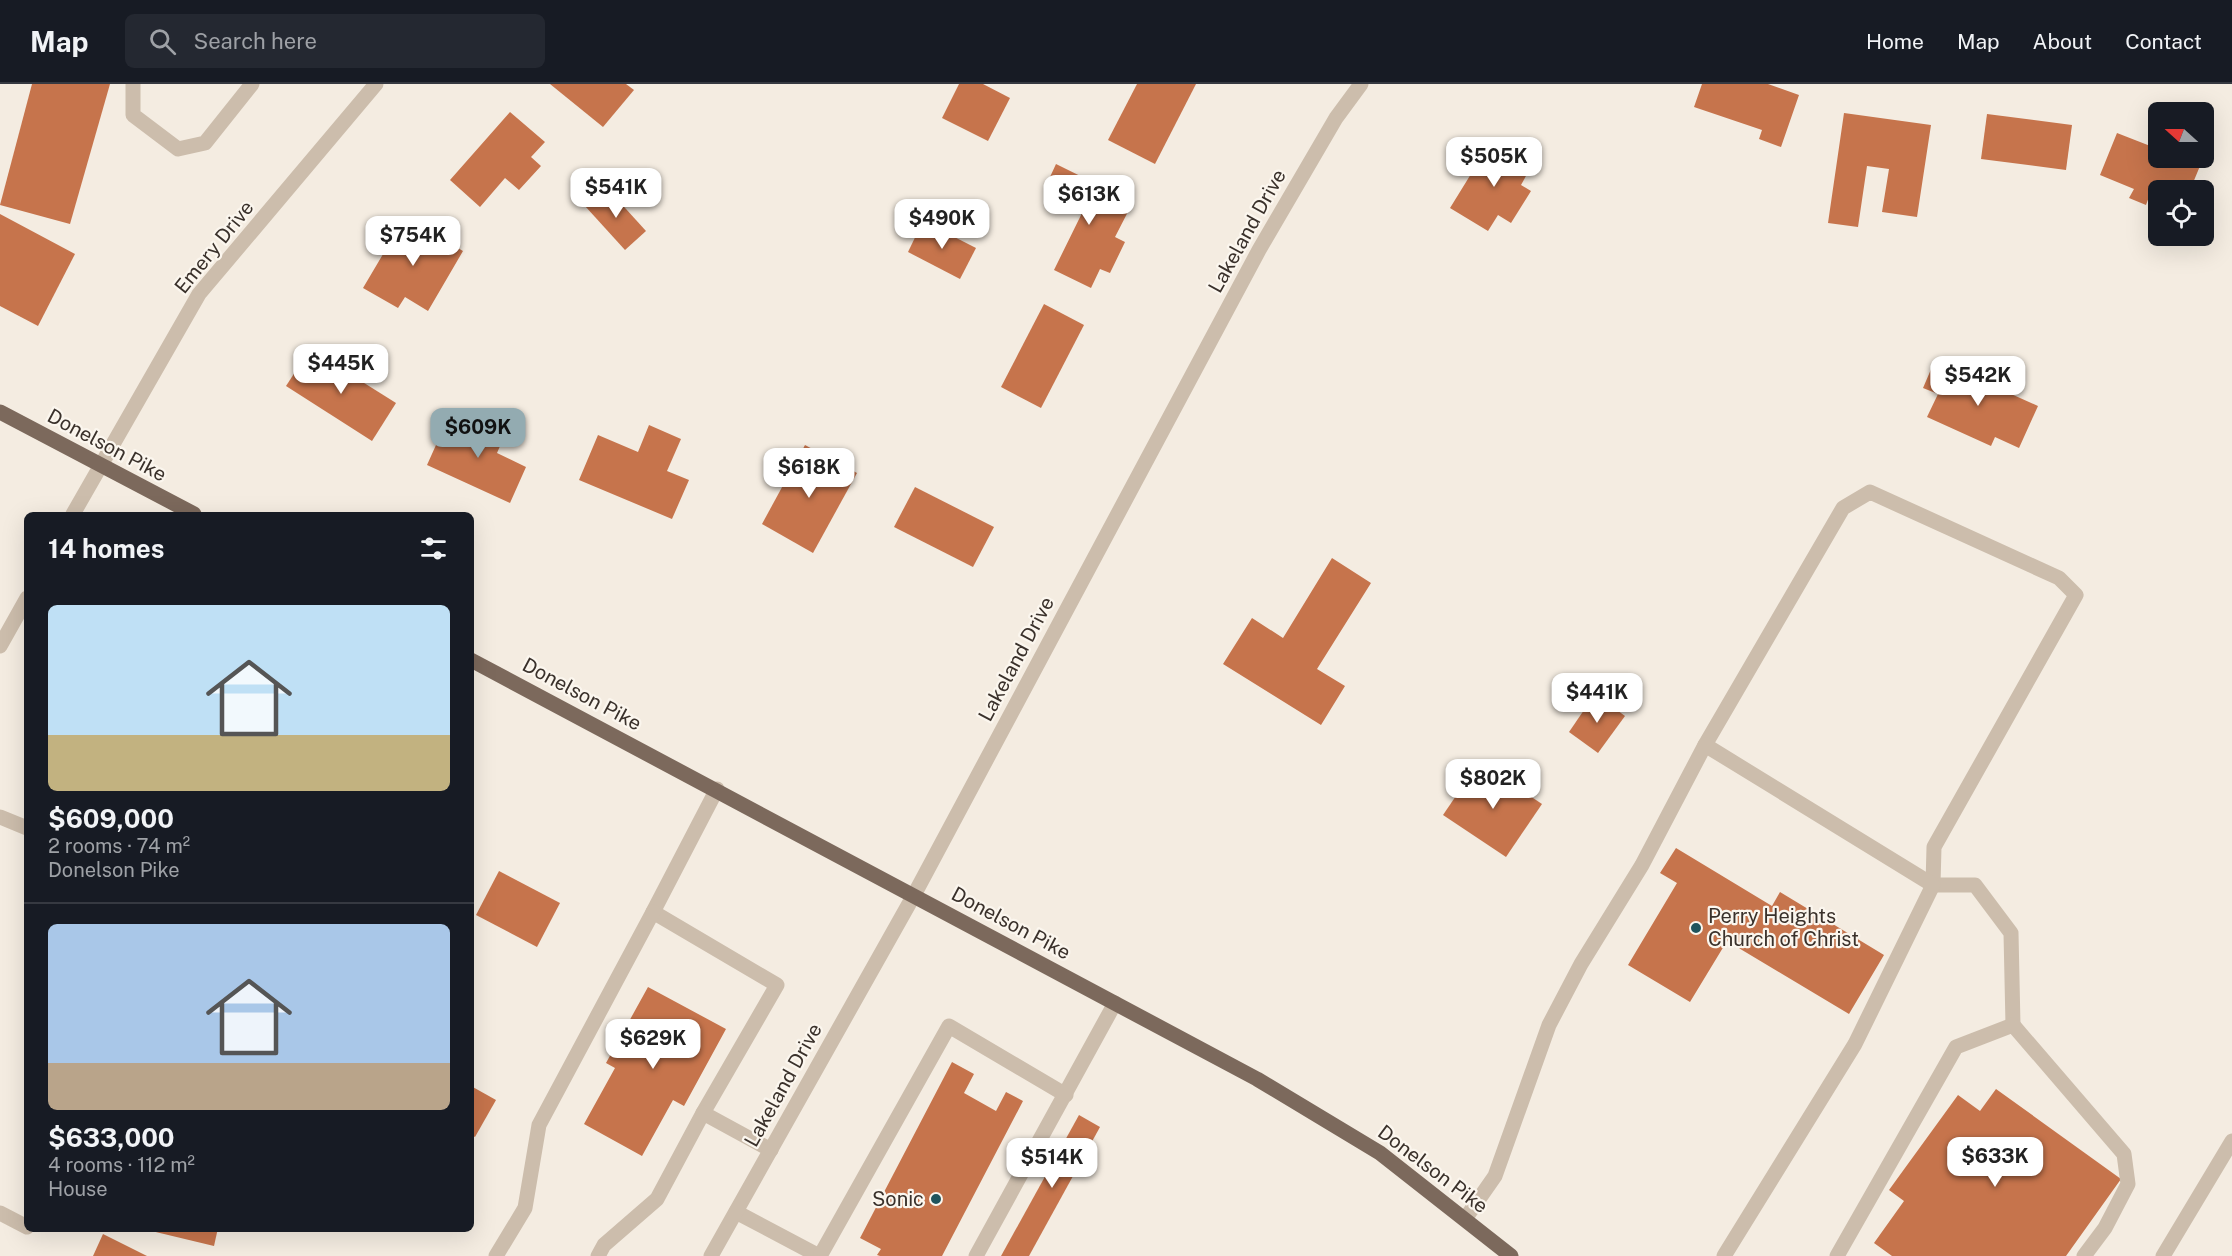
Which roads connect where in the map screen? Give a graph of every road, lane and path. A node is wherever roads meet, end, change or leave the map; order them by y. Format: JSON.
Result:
{"nodes":[{"id":1,"x":133,"y":84,"type":"edge"},
{"id":2,"x":252,"y":84,"type":"edge"},
{"id":3,"x":376,"y":84,"type":"edge"},
{"id":4,"x":1361,"y":84,"type":"edge"},
{"id":5,"x":0,"y":412,"type":"edge"},
{"id":6,"x":100,"y":466,"type":"junction"},
{"id":7,"x":74,"y":512,"type":"edge"},
{"id":8,"x":190,"y":512,"type":"edge"},
{"id":9,"x":24,"y":603,"type":"edge"},
{"id":10,"x":0,"y":646,"type":"edge"},
{"id":11,"x":474,"y":662,"type":"edge"},
{"id":12,"x":1705,"y":745,"type":"junction"},
{"id":13,"x":717,"y":789,"type":"junction"},
{"id":14,"x":0,"y":817,"type":"edge"},
{"id":15,"x":24,"y":827,"type":"edge"},
{"id":16,"x":1934,"y":885,"type":"junction"},
{"id":17,"x":914,"y":895,"type":"junction"},
{"id":18,"x":653,"y":912,"type":"junction"},
{"id":19,"x":1115,"y":1003,"type":"junction"},
{"id":20,"x":2013,"y":1025,"type":"junction"},
{"id":21,"x":1066,"y":1095,"type":"junction"},
{"id":22,"x":703,"y":1113,"type":"junction"},
{"id":23,"x":2232,"y":1142,"type":"edge"},
{"id":24,"x":771,"y":1150,"type":"junction"},
{"id":25,"x":736,"y":1212,"type":"junction"},
{"id":26,"x":0,"y":1213,"type":"edge"},
{"id":27,"x":1465,"y":1219,"type":"junction"},
{"id":28,"x":24,"y":1225,"type":"edge"},
{"id":29,"x":1503,"y":1253,"type":"edge"},
{"id":30,"x":496,"y":1256,"type":"edge"},
{"id":31,"x":598,"y":1256,"type":"edge"},
{"id":32,"x":711,"y":1256,"type":"edge"},
{"id":33,"x":819,"y":1256,"type":"edge"},
{"id":34,"x":976,"y":1256,"type":"edge"},
{"id":35,"x":1724,"y":1256,"type":"edge"},
{"id":36,"x":1838,"y":1256,"type":"edge"},
{"id":37,"x":2084,"y":1256,"type":"edge"},
{"id":38,"x":2163,"y":1256,"type":"edge"}],
"edges":[{"from":1,"to":2,"type":"street"},
{"from":3,"to":6,"type":"street","name":"Emery Drive"},
{"from":4,"to":17,"type":"street","name":"Lakeland Drive"},
{"from":5,"to":6,"type":"main road","name":"Donelson Pike"},
{"from":6,"to":7,"type":"street","name":"Emery Drive"},
{"from":6,"to":8,"type":"main road","name":"Donelson Pike"},
{"from":9,"to":10,"type":"street"},
{"from":11,"to":13,"type":"main road","name":"Donelson Pike"},
{"from":12,"to":16,"type":"street"},
{"from":12,"to":16,"type":"street"},
{"from":12,"to":27,"type":"street"},
{"from":13,"to":17,"type":"main road","name":"Donelson Pike"},
{"from":13,"to":18,"type":"street"},
{"from":14,"to":15,"type":"street"},
{"from":16,"to":20,"type":"street"},
{"from":16,"to":35,"type":"street"},
{"from":17,"to":19,"type":"main road","name":"Donelson Pike"},
{"from":17,"to":24,"type":"street","name":"Lakeland Drive"},
{"from":18,"to":22,"type":"street"},
{"from":18,"to":30,"type":"street"},
{"from":19,"to":21,"type":"street"},
{"from":19,"to":27,"type":"main road","name":"Donelson Pike"},
{"from":20,"to":36,"type":"street"},
{"from":20,"to":37,"type":"street"},
{"from":21,"to":33,"type":"street"},
{"from":21,"to":34,"type":"street"},
{"from":22,"to":24,"type":"street"},
{"from":22,"to":31,"type":"street"},
{"from":23,"to":38,"type":"street"},
{"from":24,"to":25,"type":"street","name":"Lakeland Drive"},
{"from":25,"to":32,"type":"street","name":"Lakeland Drive"},
{"from":25,"to":33,"type":"street"},
{"from":26,"to":28,"type":"street"},
{"from":27,"to":29,"type":"main road","name":"Donelson Pike"}]}
